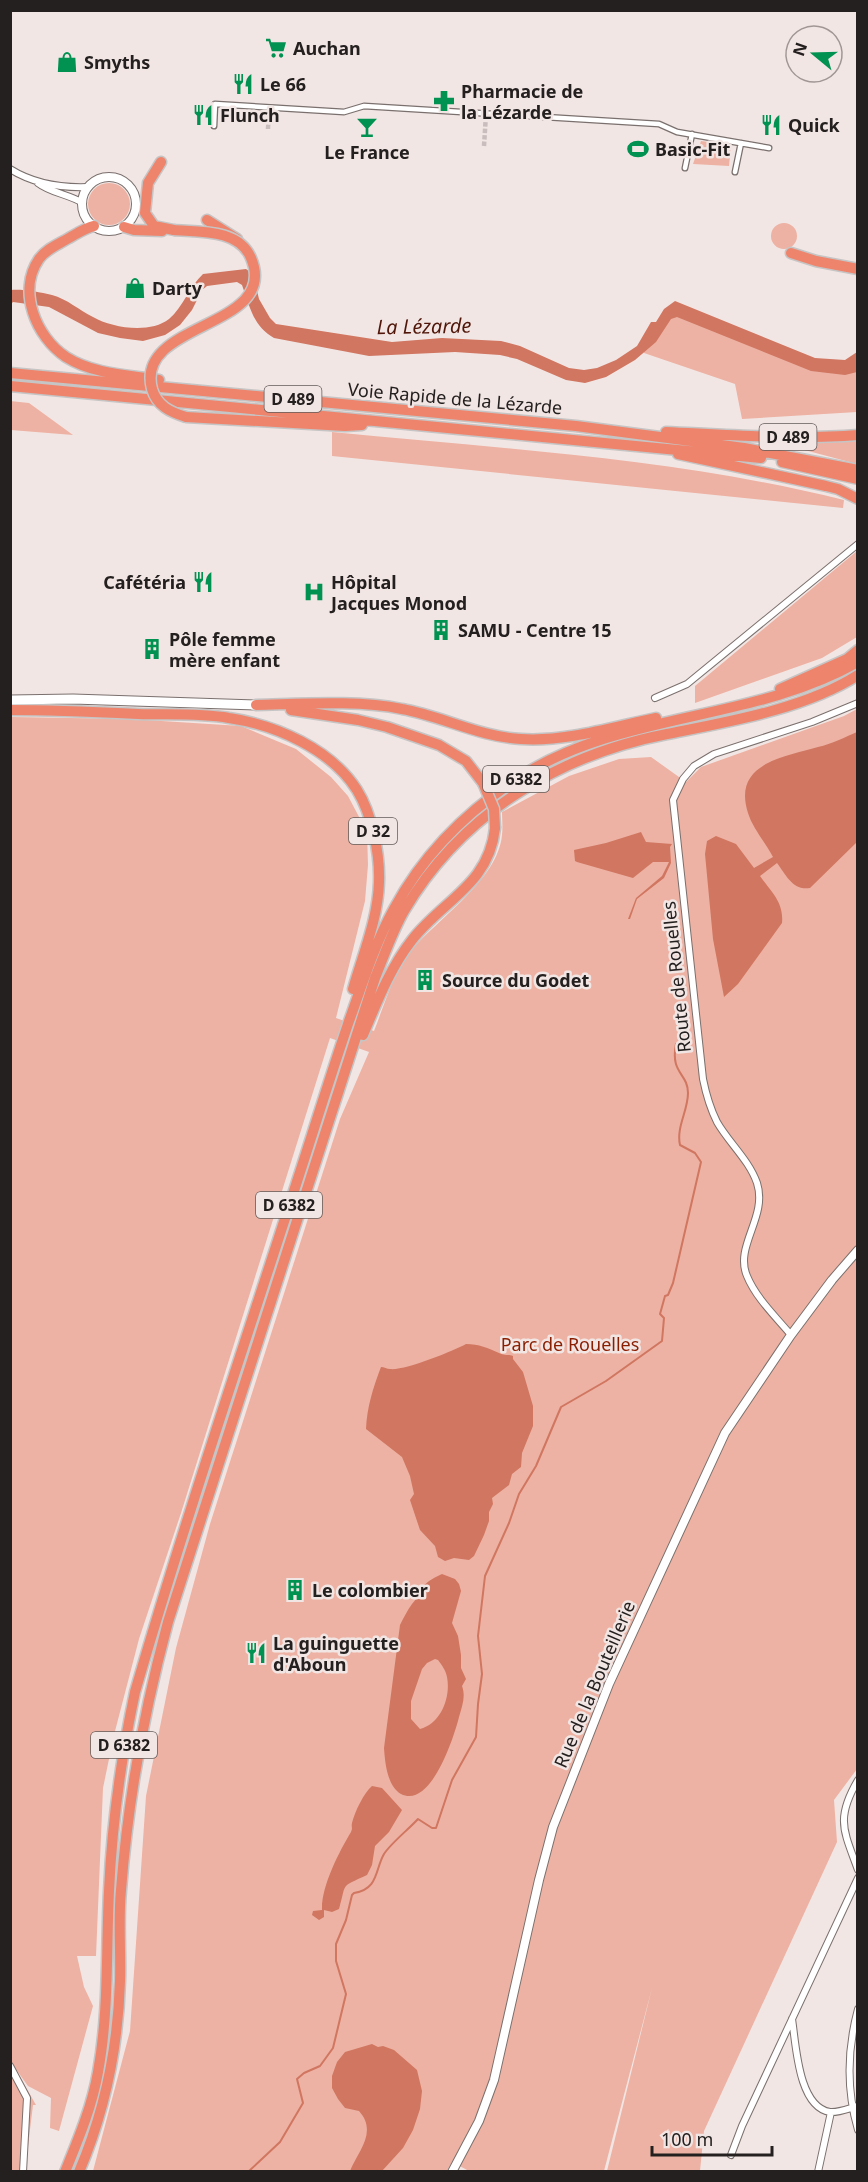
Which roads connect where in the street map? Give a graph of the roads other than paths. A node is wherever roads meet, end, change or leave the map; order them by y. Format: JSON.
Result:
{"nodes":[{"id":1,"x":214,"y":126,"type":"dead end"},
{"id":2,"x":692,"y":134,"type":"junction"},
{"id":3,"x":741,"y":143,"type":"junction"},
{"id":4,"x":769,"y":148,"type":"dead end"},
{"id":5,"x":161,"y":162,"type":"dead end"},
{"id":6,"x":685,"y":168,"type":"dead end"},
{"id":7,"x":10,"y":169,"type":"edge"},
{"id":8,"x":735,"y":171,"type":"dead end"},
{"id":9,"x":37,"y":182,"type":"junction"},
{"id":10,"x":88,"y":187,"type":"junction"},
{"id":11,"x":82,"y":203,"type":"junction"},
{"id":12,"x":207,"y":220,"type":"dead end"},
{"id":13,"x":94,"y":226,"type":"junction"},
{"id":14,"x":129,"y":228,"type":"junction"},
{"id":15,"x":174,"y":230,"type":"junction"},
{"id":16,"x":239,"y":241,"type":"junction"},
{"id":17,"x":791,"y":253,"type":"dead end"},
{"id":18,"x":858,"y":269,"type":"edge"},
{"id":19,"x":10,"y":373,"type":"edge"},
{"id":20,"x":10,"y":386,"type":"edge"},
{"id":21,"x":305,"y":400,"type":"junction"},
{"id":22,"x":402,"y":424,"type":"junction"},
{"id":23,"x":576,"y":426,"type":"junction"},
{"id":24,"x":858,"y":427,"type":"edge"},
{"id":25,"x":858,"y":435,"type":"edge"},
{"id":26,"x":754,"y":437,"type":"junction"},
{"id":27,"x":646,"y":446,"type":"junction"},
{"id":28,"x":858,"y":470,"type":"edge"},
{"id":29,"x":858,"y":479,"type":"edge"},
{"id":30,"x":858,"y":500,"type":"edge"},
{"id":31,"x":858,"y":544,"type":"edge"},
{"id":32,"x":858,"y":650,"type":"edge"},
{"id":33,"x":858,"y":662,"type":"edge"},
{"id":34,"x":858,"y":675,"type":"edge"},
{"id":35,"x":655,"y":698,"type":"dead end"},
{"id":36,"x":10,"y":700,"type":"edge"},
{"id":37,"x":858,"y":703,"type":"edge"},
{"id":38,"x":256,"y":705,"type":"junction"},
{"id":39,"x":744,"y":705,"type":"junction"},
{"id":40,"x":10,"y":710,"type":"edge"},
{"id":41,"x":330,"y":1079,"type":"junction"},
{"id":42,"x":339,"y":1087,"type":"junction"},
{"id":43,"x":858,"y":1250,"type":"edge"},
{"id":44,"x":791,"y":1335,"type":"junction"},
{"id":45,"x":858,"y":1780,"type":"edge"},
{"id":46,"x":858,"y":1870,"type":"edge"},
{"id":47,"x":858,"y":1878,"type":"edge"},
{"id":48,"x":858,"y":2009,"type":"edge"},
{"id":49,"x":792,"y":2018,"type":"junction"},
{"id":50,"x":10,"y":2066,"type":"edge"},
{"id":51,"x":855,"y":2107,"type":"edge"},
{"id":52,"x":831,"y":2112,"type":"junction"},
{"id":53,"x":858,"y":2130,"type":"edge"},
{"id":54,"x":731,"y":2155,"type":"dead end"},
{"id":55,"x":23,"y":2172,"type":"edge"},
{"id":56,"x":65,"y":2172,"type":"edge"},
{"id":57,"x":79,"y":2172,"type":"edge"},
{"id":58,"x":453,"y":2172,"type":"edge"},
{"id":59,"x":818,"y":2172,"type":"edge"}],
"edges":[{"from":1,"to":2,"type":"street"},
{"from":2,"to":3,"type":"street"},
{"from":2,"to":6,"type":"street"},
{"from":3,"to":4,"type":"street"},
{"from":3,"to":8,"type":"street"},
{"from":5,"to":15,"type":"highway"},
{"from":7,"to":9,"type":"street"},
{"from":9,"to":10,"type":"street"},
{"from":9,"to":11,"type":"street"},
{"from":10,"to":11,"type":"street"},
{"from":10,"to":14,"type":"street"},
{"from":11,"to":13,"type":"street"},
{"from":12,"to":16,"type":"highway","bridge":true},
{"from":13,"to":14,"type":"street"},
{"from":13,"to":21,"type":"highway"},
{"from":14,"to":15,"type":"highway"},
{"from":15,"to":16,"type":"highway","bridge":true},
{"from":16,"to":22,"type":"highway","bridge":true},
{"from":17,"to":18,"type":"highway"},
{"from":19,"to":21,"type":"highway","name":"Voie Rapide de la Lézarde","number":"D 489"},
{"from":20,"to":22,"type":"highway","name":"Voie Rapide de la Lézarde","number":"D 489"},
{"from":21,"to":23,"type":"highway","name":"Voie Rapide de la Lézarde","number":"D 489"},
{"from":22,"to":27,"type":"highway","name":"Voie Rapide de la Lézarde","number":"D 489"},
{"from":23,"to":26,"type":"highway","number":"D 489"},
{"from":23,"to":28,"type":"highway","name":"Voie Rapide de la Lézarde","number":"D 489"},
{"from":24,"to":26,"type":"highway"},
{"from":25,"to":26,"type":"highway","number":"D 489"},
{"from":27,"to":29,"type":"highway","name":"Voie Rapide de la Lézarde","number":"D 489"},
{"from":27,"to":30,"type":"highway"},
{"from":31,"to":35,"type":"street"},
{"from":32,"to":39,"type":"highway"},
{"from":33,"to":39,"type":"highway","number":"D 6382"},
{"from":34,"to":42,"type":"highway","number":"D 6382"},
{"from":36,"to":38,"type":"main road"},
{"from":37,"to":44,"type":"street","name":"Route de Rouelles"},
{"from":38,"to":39,"type":"highway"},
{"from":38,"to":42,"type":"highway","bridge":true},
{"from":39,"to":41,"type":"highway","number":"D 6382"},
{"from":40,"to":41,"type":"highway","number":"D 32"},
{"from":41,"to":56,"type":"highway","number":"D 6382"},
{"from":42,"to":57,"type":"highway","number":"D 6382"},
{"from":43,"to":44,"type":"street","name":"Rue de la Bouteillerie"},
{"from":44,"to":58,"type":"street","name":"Rue de la Bouteillerie"},
{"from":45,"to":46,"type":"street"},
{"from":47,"to":49,"type":"street"},
{"from":48,"to":51,"type":"street"},
{"from":49,"to":52,"type":"street"},
{"from":49,"to":54,"type":"street"},
{"from":50,"to":55,"type":"street"},
{"from":51,"to":52,"type":"street"},
{"from":51,"to":53,"type":"street"},
{"from":52,"to":59,"type":"street"}]}
